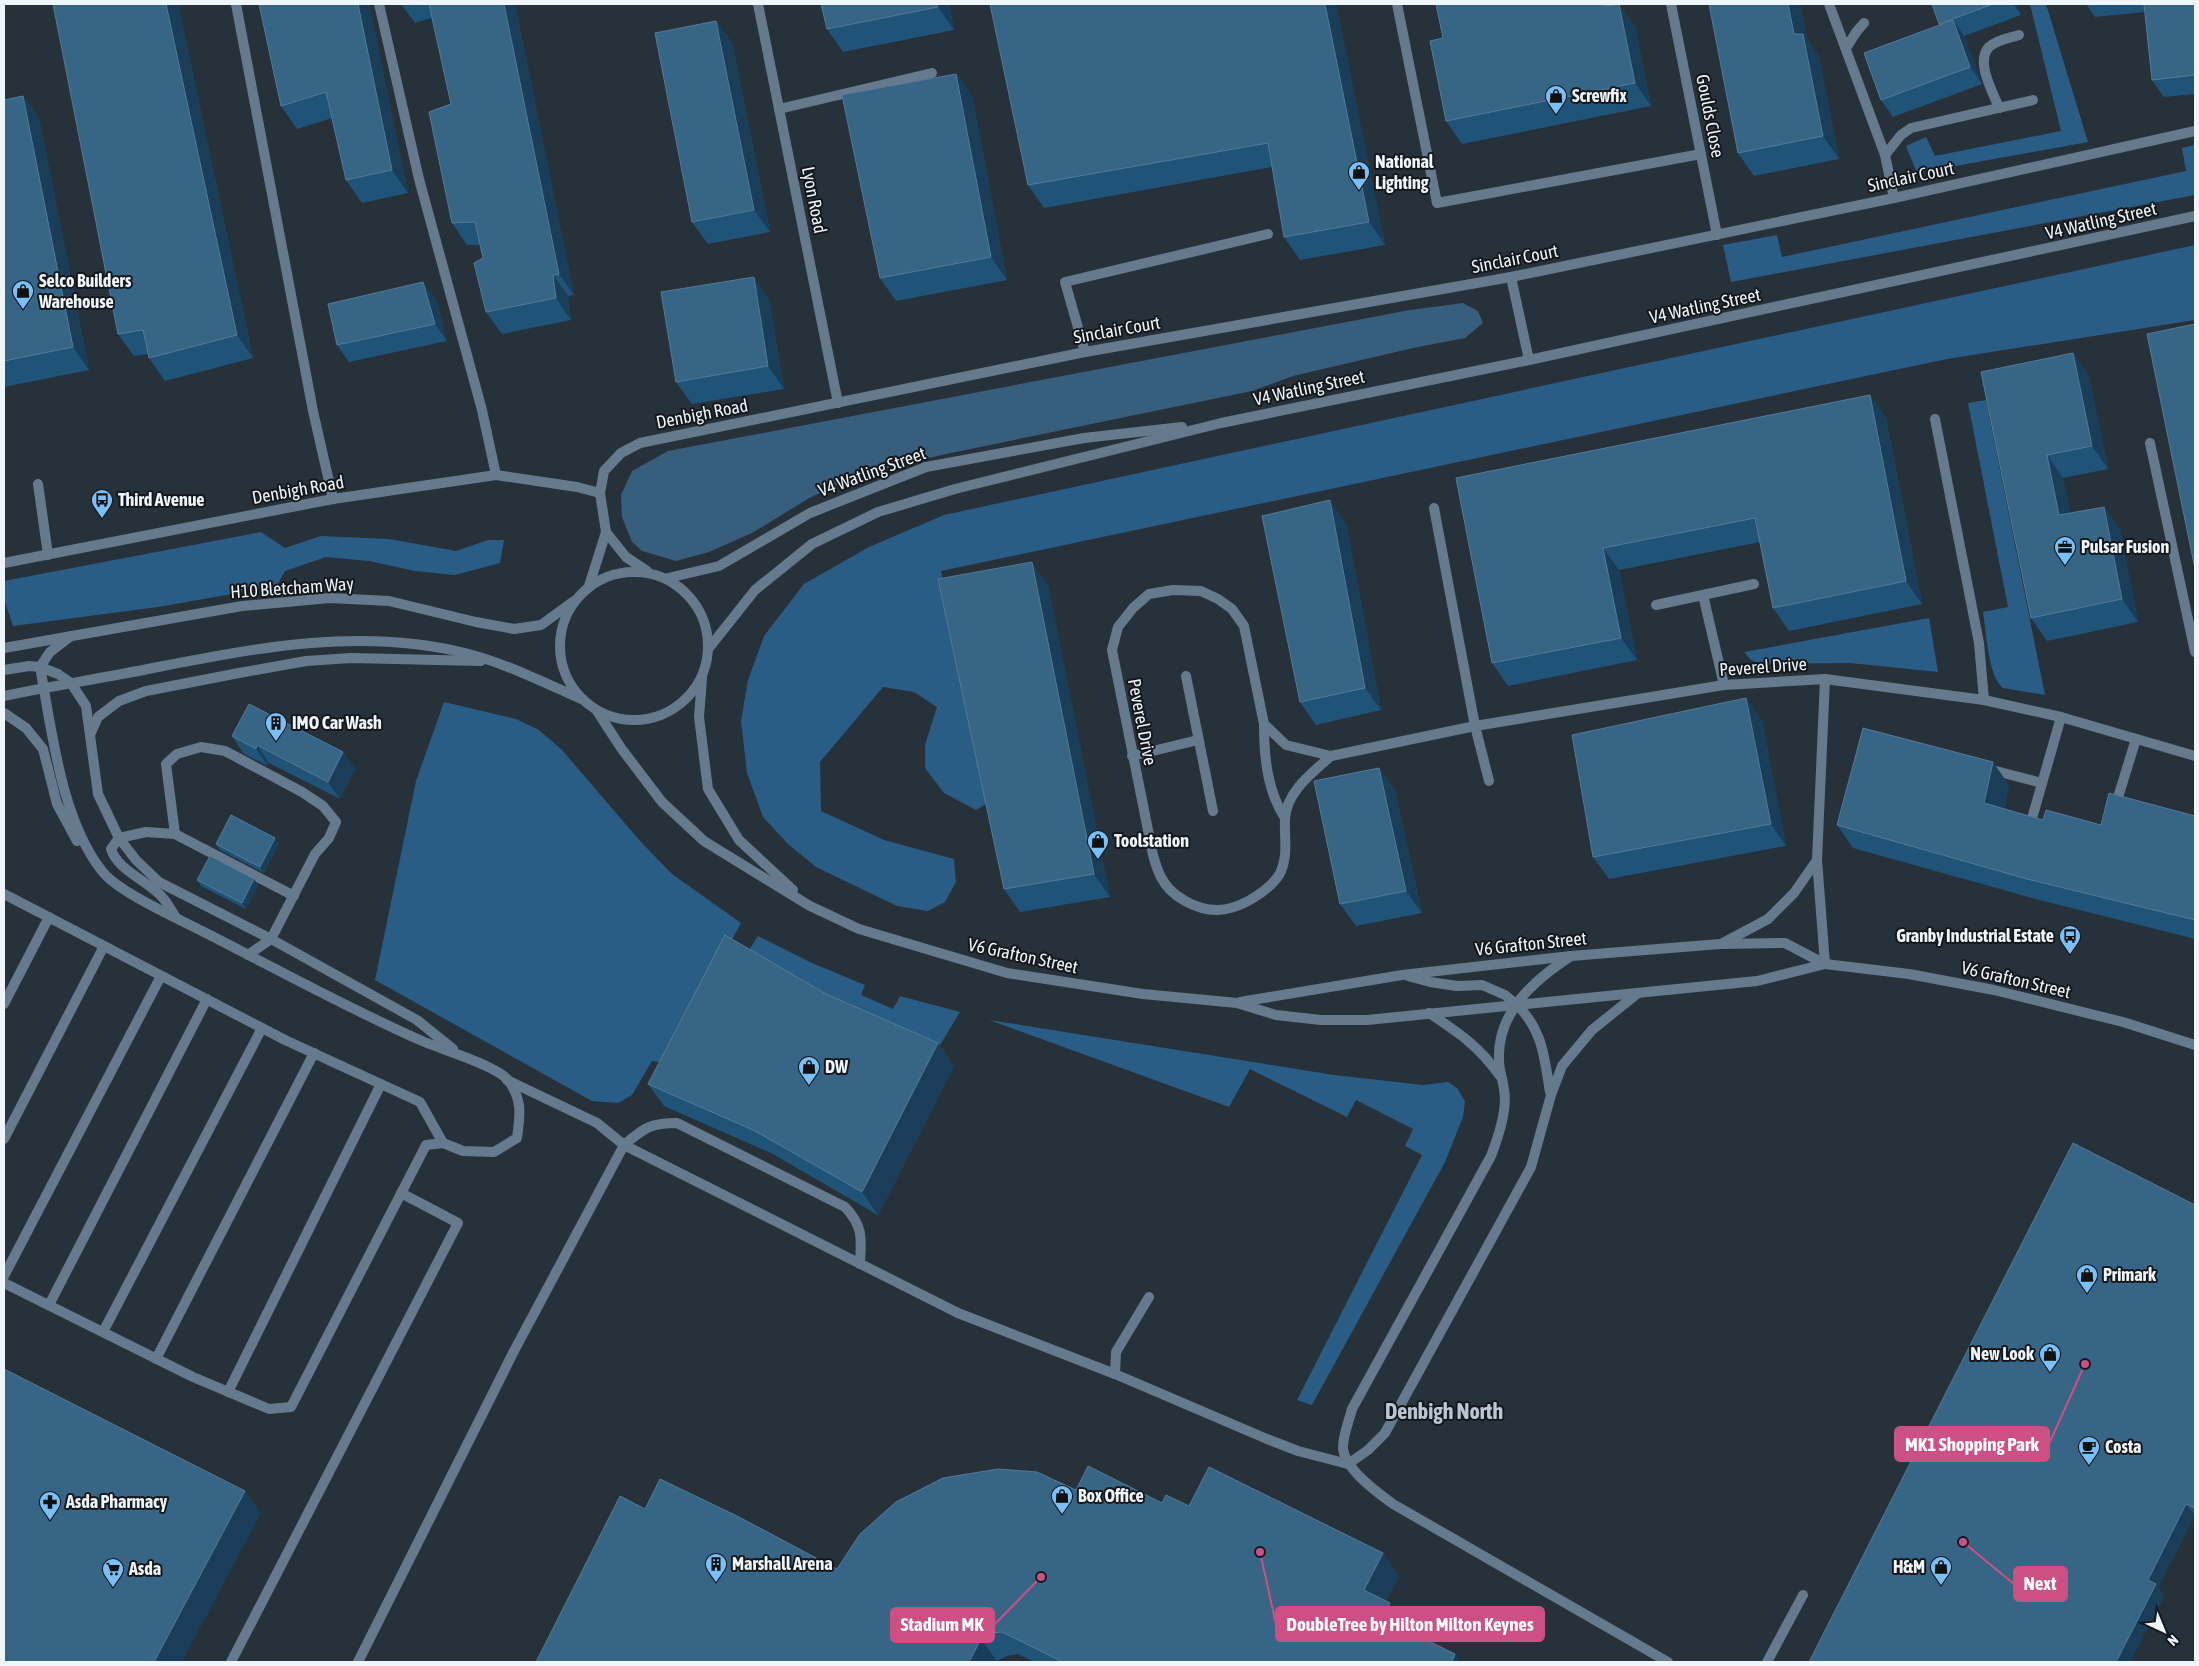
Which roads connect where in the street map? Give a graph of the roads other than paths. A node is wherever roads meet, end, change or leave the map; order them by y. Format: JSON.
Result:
{"nodes":[{"id":1,"x":236,"y":4,"type":"edge"},
{"id":2,"x":379,"y":4,"type":"edge"},
{"id":3,"x":758,"y":4,"type":"edge"},
{"id":4,"x":1397,"y":4,"type":"edge"},
{"id":5,"x":1671,"y":4,"type":"edge"},
{"id":6,"x":1829,"y":4,"type":"edge"},
{"id":7,"x":1864,"y":23,"type":"dead end"},
{"id":8,"x":2019,"y":35,"type":"dead end"},
{"id":9,"x":1846,"y":48,"type":"junction"},
{"id":10,"x":932,"y":73,"type":"dead end"},
{"id":11,"x":2033,"y":100,"type":"dead end"},
{"id":12,"x":1999,"y":108,"type":"junction"},
{"id":13,"x":779,"y":109,"type":"junction"},
{"id":14,"x":2195,"y":132,"type":"edge"},
{"id":15,"x":1701,"y":154,"type":"junction"},
{"id":16,"x":1885,"y":155,"type":"junction"},
{"id":17,"x":1894,"y":198,"type":"junction"},
{"id":18,"x":2195,"y":216,"type":"edge"},
{"id":19,"x":1268,"y":234,"type":"dead end"},
{"id":20,"x":1717,"y":235,"type":"junction"},
{"id":21,"x":1511,"y":278,"type":"junction"},
{"id":22,"x":1085,"y":352,"type":"junction"},
{"id":23,"x":1529,"y":360,"type":"junction"},
{"id":24,"x":838,"y":403,"type":"junction"},
{"id":25,"x":1935,"y":419,"type":"dead end"},
{"id":26,"x":1221,"y":423,"type":"junction"},
{"id":27,"x":2150,"y":443,"type":"dead end"},
{"id":28,"x":496,"y":475,"type":"junction"},
{"id":29,"x":38,"y":484,"type":"dead end"},
{"id":30,"x":600,"y":493,"type":"junction"},
{"id":31,"x":333,"y":499,"type":"junction"},
{"id":32,"x":1434,"y":508,"type":"dead end"},
{"id":33,"x":606,"y":532,"type":"junction"},
{"id":34,"x":48,"y":554,"type":"junction"},
{"id":35,"x":4,"y":563,"type":"edge"},
{"id":36,"x":646,"y":571,"type":"junction"},
{"id":37,"x":668,"y":578,"type":"junction"},
{"id":38,"x":1754,"y":584,"type":"dead end"},
{"id":39,"x":589,"y":586,"type":"junction"},
{"id":40,"x":1703,"y":594,"type":"junction"},
{"id":41,"x":574,"y":601,"type":"junction"},
{"id":42,"x":1656,"y":605,"type":"dead end"},
{"id":43,"x":71,"y":636,"type":"junction"},
{"id":44,"x":4,"y":648,"type":"edge"},
{"id":45,"x":709,"y":648,"type":"junction"},
{"id":46,"x":2195,"y":652,"type":"edge"},
{"id":47,"x":489,"y":661,"type":"junction"},
{"id":48,"x":40,"y":667,"type":"junction"},
{"id":49,"x":4,"y":670,"type":"edge"},
{"id":50,"x":1186,"y":676,"type":"dead end"},
{"id":51,"x":702,"y":677,"type":"junction"},
{"id":52,"x":1825,"y":679,"type":"junction"},
{"id":53,"x":71,"y":682,"type":"junction"},
{"id":54,"x":1724,"y":685,"type":"junction"},
{"id":55,"x":44,"y":688,"type":"junction"},
{"id":56,"x":4,"y":696,"type":"edge"},
{"id":57,"x":581,"y":699,"type":"junction"},
{"id":58,"x":1984,"y":700,"type":"junction"},
{"id":59,"x":597,"y":711,"type":"junction"},
{"id":60,"x":4,"y":713,"type":"edge"},
{"id":61,"x":2060,"y":717,"type":"junction"},
{"id":62,"x":1264,"y":724,"type":"junction"},
{"id":63,"x":1475,"y":726,"type":"junction"},
{"id":64,"x":90,"y":735,"type":"junction"},
{"id":65,"x":2136,"y":739,"type":"junction"},
{"id":66,"x":1198,"y":740,"type":"junction"},
{"id":67,"x":1132,"y":756,"type":"junction"},
{"id":68,"x":1331,"y":756,"type":"junction"},
{"id":69,"x":2195,"y":756,"type":"edge"},
{"id":70,"x":1978,"y":766,"type":"edge"},
{"id":71,"x":1489,"y":781,"type":"dead end"},
{"id":72,"x":2042,"y":783,"type":"junction"},
{"id":73,"x":1213,"y":811,"type":"dead end"},
{"id":74,"x":1284,"y":818,"type":"junction"},
{"id":75,"x":2111,"y":821,"type":"edge"},
{"id":76,"x":2031,"y":822,"type":"edge"},
{"id":77,"x":175,"y":834,"type":"junction"},
{"id":78,"x":119,"y":838,"type":"junction"},
{"id":79,"x":1817,"y":860,"type":"junction"},
{"id":80,"x":103,"y":873,"type":"junction"},
{"id":81,"x":4,"y":894,"type":"edge"},
{"id":82,"x":294,"y":896,"type":"junction"},
{"id":83,"x":810,"y":906,"type":"junction"},
{"id":84,"x":49,"y":917,"type":"junction"},
{"id":85,"x":176,"y":918,"type":"junction"},
{"id":86,"x":271,"y":939,"type":"junction"},
{"id":87,"x":1720,"y":944,"type":"junction"},
{"id":88,"x":104,"y":946,"type":"junction"},
{"id":89,"x":248,"y":955,"type":"junction"},
{"id":90,"x":1571,"y":956,"type":"junction"},
{"id":91,"x":1825,"y":964,"type":"junction"},
{"id":92,"x":1402,"y":975,"type":"junction"},
{"id":93,"x":161,"y":976,"type":"junction"},
{"id":94,"x":1638,"y":992,"type":"junction"},
{"id":95,"x":207,"y":999,"type":"junction"},
{"id":96,"x":1237,"y":1002,"type":"junction"},
{"id":97,"x":4,"y":1004,"type":"edge"},
{"id":98,"x":1516,"y":1004,"type":"junction"},
{"id":99,"x":1428,"y":1013,"type":"junction"},
{"id":100,"x":262,"y":1028,"type":"junction"},
{"id":101,"x":2195,"y":1044,"type":"edge"},
{"id":102,"x":314,"y":1053,"type":"junction"},
{"id":103,"x":459,"y":1055,"type":"junction"},
{"id":104,"x":1501,"y":1077,"type":"junction"},
{"id":105,"x":507,"y":1080,"type":"junction"},
{"id":106,"x":381,"y":1084,"type":"junction"},
{"id":107,"x":1551,"y":1095,"type":"junction"},
{"id":108,"x":4,"y":1139,"type":"edge"},
{"id":109,"x":443,"y":1143,"type":"junction"},
{"id":110,"x":624,"y":1145,"type":"junction"},
{"id":111,"x":400,"y":1193,"type":"junction"},
{"id":112,"x":860,"y":1264,"type":"junction"},
{"id":113,"x":4,"y":1276,"type":"edge"},
{"id":114,"x":4,"y":1283,"type":"edge"},
{"id":115,"x":1149,"y":1297,"type":"dead end"},
{"id":116,"x":49,"y":1305,"type":"junction"},
{"id":117,"x":103,"y":1332,"type":"junction"},
{"id":118,"x":156,"y":1359,"type":"junction"},
{"id":119,"x":1115,"y":1374,"type":"junction"},
{"id":120,"x":228,"y":1392,"type":"junction"},
{"id":121,"x":1348,"y":1464,"type":"junction"},
{"id":122,"x":1803,"y":1595,"type":"dead end"},
{"id":123,"x":232,"y":1662,"type":"edge"},
{"id":124,"x":358,"y":1662,"type":"edge"},
{"id":125,"x":1668,"y":1662,"type":"edge"},
{"id":126,"x":1767,"y":1662,"type":"edge"}],
"edges":[{"from":1,"to":31,"type":"street"},
{"from":2,"to":28,"type":"street"},
{"from":3,"to":13,"type":"street","name":"Lyon Road"},
{"from":4,"to":15,"type":"street"},
{"from":5,"to":15,"type":"street","name":"Goulds Close"},
{"from":6,"to":9,"type":"street"},
{"from":7,"to":9,"type":"street"},
{"from":8,"to":12,"type":"street"},
{"from":9,"to":16,"type":"street"},
{"from":10,"to":13,"type":"street"},
{"from":11,"to":12,"type":"street"},
{"from":12,"to":16,"type":"street"},
{"from":13,"to":24,"type":"street","name":"Lyon Road"},
{"from":14,"to":17,"type":"street","name":"Sinclair Court"},
{"from":15,"to":20,"type":"street","name":"Goulds Close"},
{"from":16,"to":17,"type":"street"},
{"from":17,"to":20,"type":"street","name":"Sinclair Court"},
{"from":18,"to":23,"type":"street","name":"V4 Watling Street"},
{"from":19,"to":22,"type":"street"},
{"from":20,"to":21,"type":"street","name":"Sinclair Court"},
{"from":21,"to":22,"type":"street","name":"Sinclair Court"},
{"from":21,"to":23,"type":"street"},
{"from":22,"to":24,"type":"street","name":"Sinclair Court"},
{"from":23,"to":26,"type":"street","name":"V4 Watling Street"},
{"from":24,"to":30,"type":"street","name":"Denbigh Road"},
{"from":25,"to":58,"type":"street"},
{"from":26,"to":37,"type":"street","name":"V4 Watling Street"},
{"from":26,"to":45,"type":"street","name":"V4 Watling Street"},
{"from":27,"to":46,"type":"street"},
{"from":28,"to":30,"type":"street","name":"Denbigh Road"},
{"from":28,"to":31,"type":"street","name":"Denbigh Road"},
{"from":29,"to":34,"type":"street"},
{"from":30,"to":33,"type":"street","name":"Denbigh Road"},
{"from":31,"to":34,"type":"street","name":"Denbigh Road"},
{"from":32,"to":63,"type":"street"},
{"from":33,"to":36,"type":"street","name":"Denbigh Road"},
{"from":33,"to":39,"type":"street","name":"Denbigh Road"},
{"from":34,"to":35,"type":"street","name":"Denbigh Road"},
{"from":36,"to":37,"type":"street"},
{"from":36,"to":39,"type":"street"},
{"from":37,"to":45,"type":"street"},
{"from":38,"to":40,"type":"street"},
{"from":39,"to":41,"type":"street"},
{"from":40,"to":42,"type":"street"},
{"from":40,"to":54,"type":"street"},
{"from":41,"to":43,"type":"street","name":"H10 Bletcham Way"},
{"from":41,"to":57,"type":"street"},
{"from":43,"to":44,"type":"street","name":"H10 Bletcham Way"},
{"from":43,"to":48,"type":"street"},
{"from":45,"to":51,"type":"street"},
{"from":47,"to":53,"type":"street"},
{"from":47,"to":57,"type":"street"},
{"from":47,"to":64,"type":"street"},
{"from":48,"to":49,"type":"street"},
{"from":48,"to":53,"type":"street"},
{"from":48,"to":55,"type":"street"},
{"from":50,"to":66,"type":"street"},
{"from":51,"to":59,"type":"street"},
{"from":51,"to":83,"type":"street","name":"V6 Grafton Street"},
{"from":52,"to":54,"type":"street","name":"Peverel Drive"},
{"from":52,"to":58,"type":"street","name":"Peverel Drive"},
{"from":52,"to":79,"type":"street"},
{"from":53,"to":55,"type":"street"},
{"from":53,"to":64,"type":"street"},
{"from":54,"to":63,"type":"street","name":"Peverel Drive"},
{"from":55,"to":56,"type":"street"},
{"from":55,"to":80,"type":"street"},
{"from":57,"to":59,"type":"street"},
{"from":58,"to":61,"type":"street","name":"Peverel Drive"},
{"from":59,"to":83,"type":"street","name":"V6 Grafton Street"},
{"from":60,"to":80,"type":"street"},
{"from":61,"to":65,"type":"street","name":"Peverel Drive"},
{"from":61,"to":72,"type":"street"},
{"from":62,"to":67,"type":"street","name":"Peverel Drive"},
{"from":62,"to":68,"type":"street","name":"Peverel Drive"},
{"from":62,"to":74,"type":"street","name":"Peverel Drive"},
{"from":63,"to":68,"type":"street","name":"Peverel Drive"},
{"from":63,"to":71,"type":"street"},
{"from":64,"to":78,"type":"street"},
{"from":65,"to":69,"type":"street","name":"Peverel Drive"},
{"from":65,"to":75,"type":"street"},
{"from":66,"to":67,"type":"street"},
{"from":66,"to":73,"type":"street"},
{"from":67,"to":74,"type":"street","name":"Peverel Drive"},
{"from":68,"to":74,"type":"street","name":"Peverel Drive"},
{"from":70,"to":72,"type":"street"},
{"from":72,"to":76,"type":"street"},
{"from":77,"to":78,"type":"street"},
{"from":77,"to":82,"type":"street"},
{"from":77,"to":82,"type":"street"},
{"from":78,"to":85,"type":"street"},
{"from":78,"to":86,"type":"street"},
{"from":79,"to":87,"type":"street"},
{"from":79,"to":91,"type":"street"},
{"from":80,"to":85,"type":"street"},
{"from":81,"to":84,"type":"street"},
{"from":82,"to":86,"type":"street"},
{"from":83,"to":96,"type":"street","name":"V6 Grafton Street"},
{"from":84,"to":88,"type":"street"},
{"from":84,"to":97,"type":"street"},
{"from":85,"to":89,"type":"street"},
{"from":86,"to":89,"type":"street"},
{"from":86,"to":103,"type":"street"},
{"from":87,"to":90,"type":"street","name":"V6 Grafton Street"},
{"from":87,"to":91,"type":"street","name":"V6 Grafton Street"},
{"from":88,"to":93,"type":"street"},
{"from":88,"to":108,"type":"street"},
{"from":89,"to":103,"type":"street"},
{"from":90,"to":92,"type":"street","name":"V6 Grafton Street"},
{"from":90,"to":98,"type":"street"},
{"from":91,"to":94,"type":"street","name":"V6 Grafton Street"},
{"from":91,"to":101,"type":"street","name":"V6 Grafton Street"},
{"from":92,"to":96,"type":"street","name":"V6 Grafton Street"},
{"from":92,"to":98,"type":"street"},
{"from":93,"to":95,"type":"street"},
{"from":93,"to":113,"type":"street"},
{"from":94,"to":98,"type":"street","name":"V6 Grafton Street"},
{"from":94,"to":107,"type":"street"},
{"from":95,"to":100,"type":"street"},
{"from":95,"to":116,"type":"street"},
{"from":96,"to":99,"type":"street","name":"V6 Grafton Street"},
{"from":98,"to":99,"type":"street","name":"V6 Grafton Street"},
{"from":98,"to":104,"type":"street"},
{"from":98,"to":107,"type":"street"},
{"from":99,"to":104,"type":"street"},
{"from":100,"to":102,"type":"street"},
{"from":100,"to":117,"type":"street"},
{"from":102,"to":106,"type":"street"},
{"from":102,"to":118,"type":"street"},
{"from":103,"to":105,"type":"street"},
{"from":104,"to":121,"type":"street"},
{"from":105,"to":109,"type":"street"},
{"from":105,"to":110,"type":"street"},
{"from":106,"to":109,"type":"street"},
{"from":106,"to":120,"type":"street"},
{"from":107,"to":121,"type":"street"},
{"from":109,"to":111,"type":"street"},
{"from":110,"to":112,"type":"street"},
{"from":110,"to":112,"type":"street"},
{"from":110,"to":124,"type":"street"},
{"from":111,"to":120,"type":"street"},
{"from":111,"to":123,"type":"street"},
{"from":112,"to":119,"type":"street"},
{"from":114,"to":116,"type":"street"},
{"from":115,"to":119,"type":"street"},
{"from":116,"to":117,"type":"street"},
{"from":117,"to":118,"type":"street"},
{"from":118,"to":120,"type":"street"},
{"from":119,"to":121,"type":"street"},
{"from":121,"to":125,"type":"street"},
{"from":122,"to":126,"type":"street"}]}
